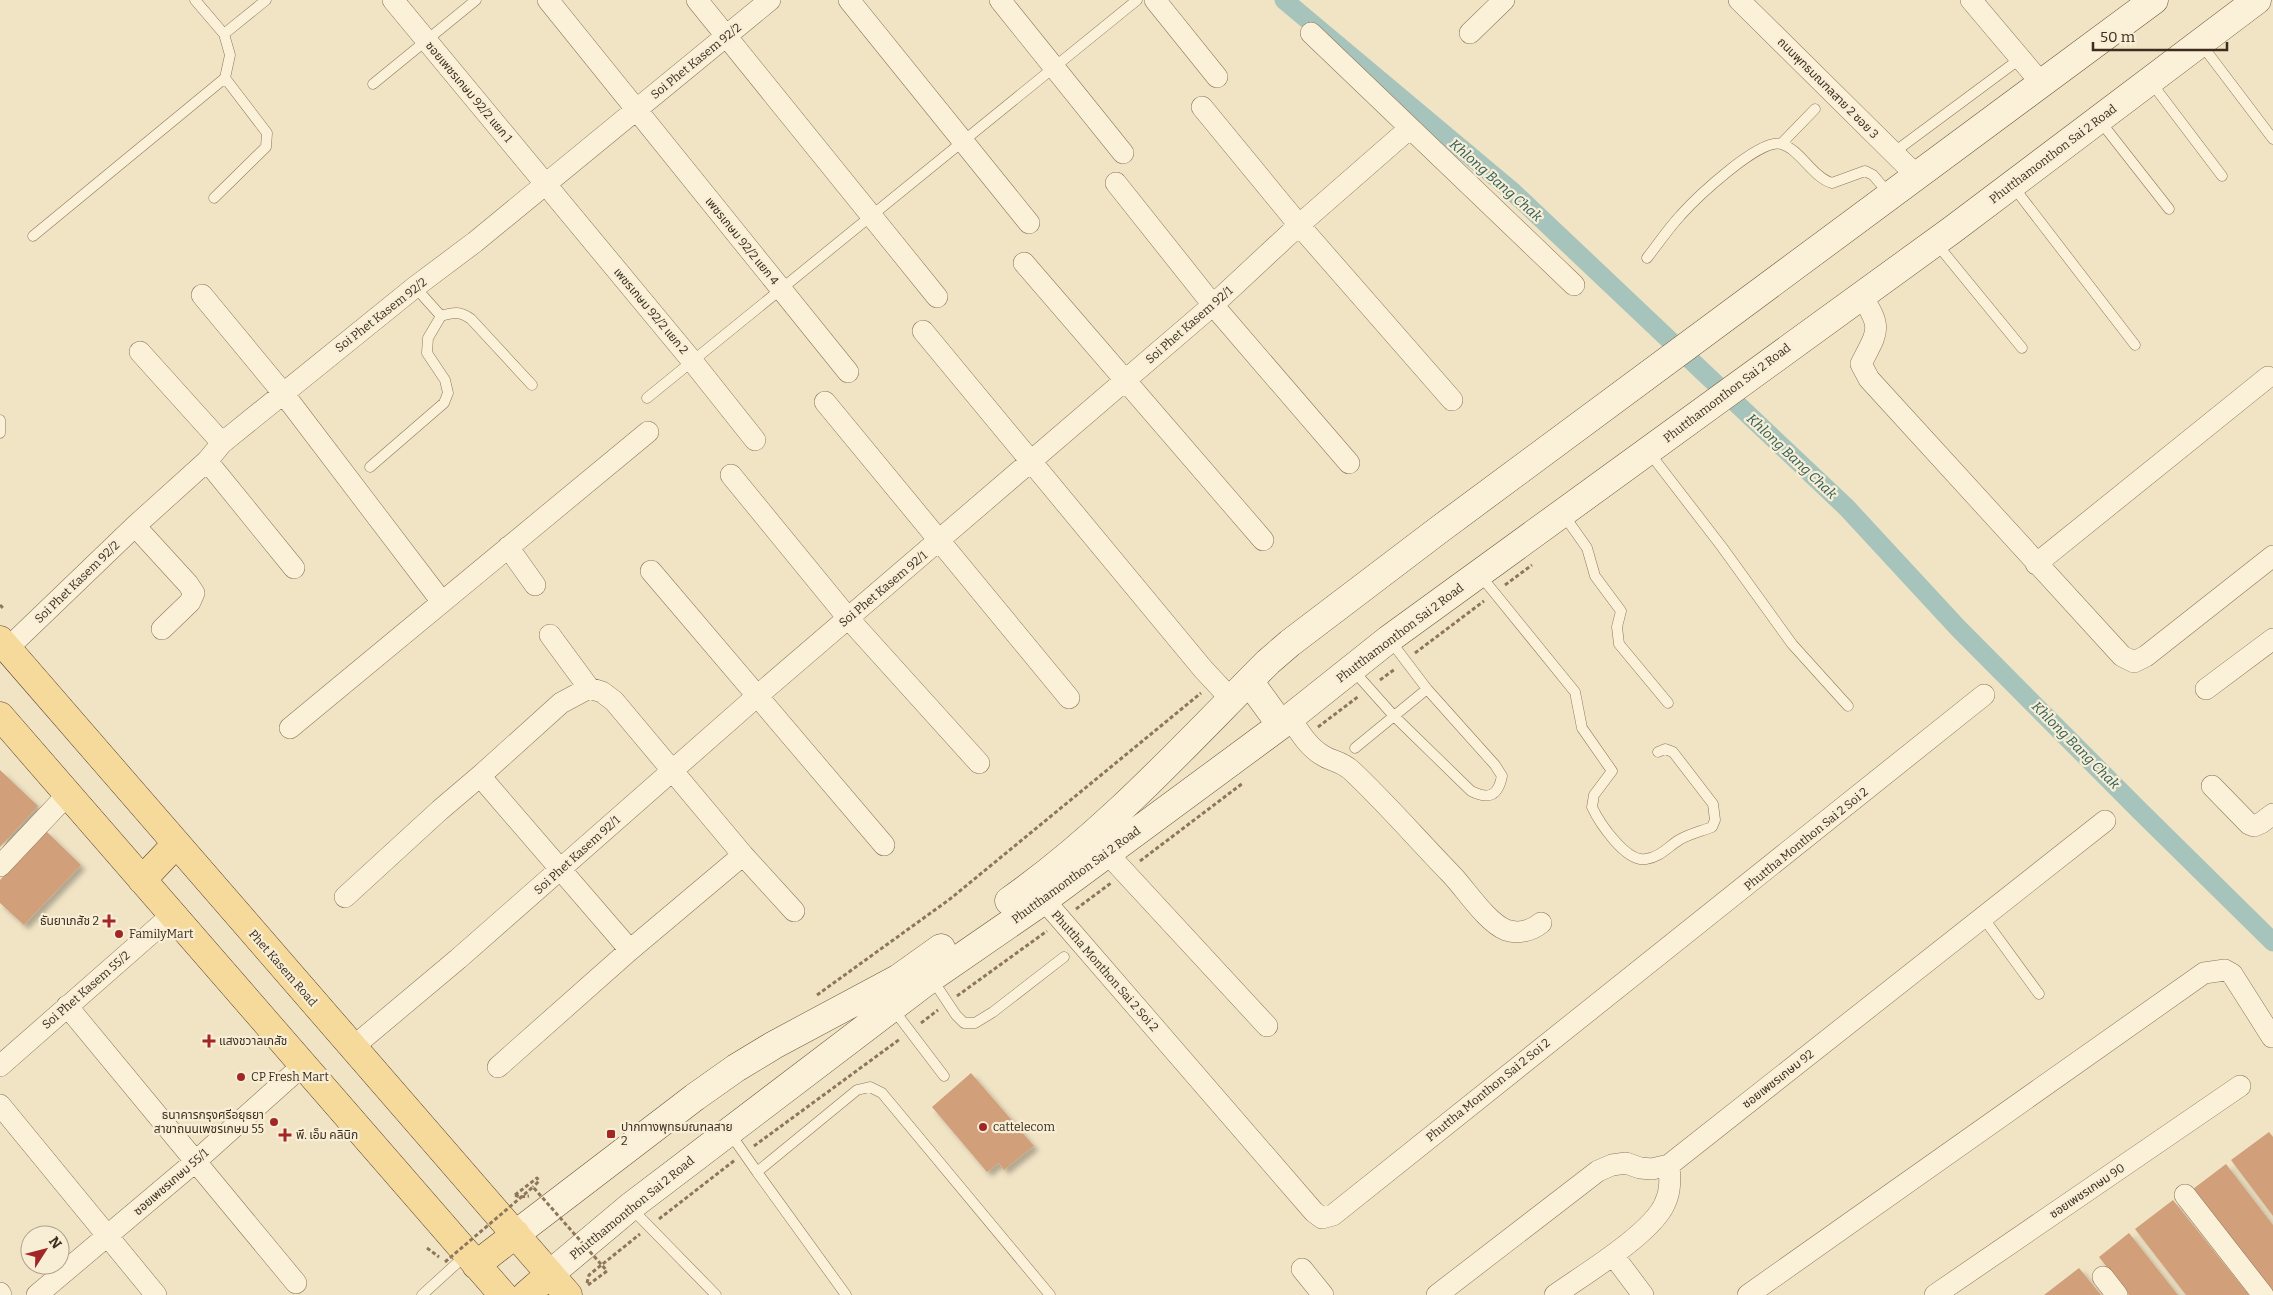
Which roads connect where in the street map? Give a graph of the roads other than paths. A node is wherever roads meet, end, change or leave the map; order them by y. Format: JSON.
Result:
{"nodes":[{"id":1,"x":196,"y":0,"type":"edge"},
{"id":2,"x":266,"y":0,"type":"edge"},
{"id":3,"x":393,"y":0,"type":"edge"},
{"id":4,"x":476,"y":0,"type":"edge"},
{"id":5,"x":548,"y":0,"type":"edge"},
{"id":6,"x":697,"y":0,"type":"edge"},
{"id":7,"x":770,"y":0,"type":"edge"},
{"id":8,"x":849,"y":0,"type":"edge"},
{"id":9,"x":1000,"y":0,"type":"edge"},
{"id":10,"x":1137,"y":0,"type":"edge"},
{"id":11,"x":1155,"y":0,"type":"edge"},
{"id":12,"x":1504,"y":0,"type":"edge"},
{"id":13,"x":1740,"y":0,"type":"edge"},
{"id":14,"x":1971,"y":0,"type":"edge"},
{"id":15,"x":2154,"y":0,"type":"edge"},
{"id":16,"x":2257,"y":0,"type":"edge"},
{"id":17,"x":1311,"y":33,"type":"dead end"},
{"id":18,"x":1470,"y":33,"type":"dead end"},
{"id":19,"x":224,"y":34,"type":"junction"},
{"id":20,"x":725,"y":36,"type":"junction"},
{"id":21,"x":427,"y":42,"type":"junction"},
{"id":22,"x":2200,"y":43,"type":"junction"},
{"id":23,"x":2021,"y":58,"type":"junction"},
{"id":24,"x":1055,"y":67,"type":"junction"},
{"id":25,"x":1217,"y":76,"type":"dead end"},
{"id":26,"x":225,"y":78,"type":"junction"},
{"id":27,"x":2149,"y":81,"type":"junction"},
{"id":28,"x":373,"y":84,"type":"dead end"},
{"id":29,"x":2042,"y":84,"type":"junction"},
{"id":30,"x":1202,"y":107,"type":"dead end"},
{"id":31,"x":1815,"y":108,"type":"dead end"},
{"id":32,"x":636,"y":110,"type":"junction"},
{"id":33,"x":2098,"y":120,"type":"junction"},
{"id":34,"x":1410,"y":128,"type":"junction"},
{"id":35,"x":2273,"y":139,"type":"edge"},
{"id":36,"x":963,"y":141,"type":"junction"},
{"id":37,"x":1781,"y":144,"type":"junction"},
{"id":38,"x":1122,"y":152,"type":"dead end"},
{"id":39,"x":1894,"y":154,"type":"junction"},
{"id":40,"x":1916,"y":175,"type":"junction"},
{"id":41,"x":2222,"y":176,"type":"dead end"},
{"id":42,"x":1116,"y":183,"type":"dead end"},
{"id":43,"x":546,"y":184,"type":"junction"},
{"id":44,"x":2012,"y":185,"type":"junction"},
{"id":45,"x":1890,"y":195,"type":"junction"},
{"id":46,"x":214,"y":198,"type":"dead end"},
{"id":47,"x":2169,"y":208,"type":"dead end"},
{"id":48,"x":872,"y":215,"type":"junction"},
{"id":49,"x":1028,"y":223,"type":"dead end"},
{"id":50,"x":1299,"y":225,"type":"junction"},
{"id":51,"x":33,"y":236,"type":"dead end"},
{"id":52,"x":1936,"y":242,"type":"junction"},
{"id":53,"x":1647,"y":258,"type":"dead end"},
{"id":54,"x":1024,"y":263,"type":"dead end"},
{"id":55,"x":1574,"y":285,"type":"dead end"},
{"id":56,"x":415,"y":287,"type":"junction"},
{"id":57,"x":782,"y":289,"type":"junction"},
{"id":58,"x":202,"y":295,"type":"dead end"},
{"id":59,"x":1861,"y":295,"type":"junction"},
{"id":60,"x":936,"y":297,"type":"dead end"},
{"id":61,"x":1213,"y":305,"type":"junction"},
{"id":62,"x":441,"y":316,"type":"junction"},
{"id":63,"x":923,"y":331,"type":"dead end"},
{"id":64,"x":2135,"y":345,"type":"dead end"},
{"id":65,"x":2022,"y":348,"type":"dead end"},
{"id":66,"x":140,"y":352,"type":"dead end"},
{"id":67,"x":693,"y":362,"type":"junction"},
{"id":68,"x":848,"y":372,"type":"dead end"},
{"id":69,"x":2268,"y":378,"type":"dead end"},
{"id":70,"x":1125,"y":380,"type":"junction"},
{"id":71,"x":532,"y":385,"type":"dead end"},
{"id":72,"x":283,"y":393,"type":"junction"},
{"id":73,"x":646,"y":398,"type":"dead end"},
{"id":74,"x":1452,"y":400,"type":"dead end"},
{"id":75,"x":825,"y":402,"type":"dead end"},
{"id":76,"x":0,"y":420,"type":"edge"},
{"id":77,"x":648,"y":432,"type":"dead end"},
{"id":78,"x":0,"y":433,"type":"edge"},
{"id":79,"x":755,"y":440,"type":"dead end"},
{"id":80,"x":222,"y":443,"type":"junction"},
{"id":81,"x":1652,"y":448,"type":"junction"},
{"id":82,"x":207,"y":462,"type":"junction"},
{"id":83,"x":1030,"y":462,"type":"junction"},
{"id":84,"x":1349,"y":463,"type":"dead end"},
{"id":85,"x":370,"y":467,"type":"dead end"},
{"id":86,"x":731,"y":475,"type":"dead end"},
{"id":87,"x":1562,"y":513,"type":"junction"},
{"id":88,"x":135,"y":526,"type":"junction"},
{"id":89,"x":1263,"y":540,"type":"dead end"},
{"id":90,"x":940,"y":542,"type":"junction"},
{"id":91,"x":508,"y":548,"type":"junction"},
{"id":92,"x":2273,"y":556,"type":"edge"},
{"id":93,"x":2036,"y":564,"type":"junction"},
{"id":94,"x":294,"y":568,"type":"dead end"},
{"id":95,"x":651,"y":571,"type":"dead end"},
{"id":96,"x":1479,"y":574,"type":"junction"},
{"id":97,"x":535,"y":585,"type":"dead end"},
{"id":98,"x":442,"y":602,"type":"junction"},
{"id":99,"x":848,"y":618,"type":"junction"},
{"id":100,"x":162,"y":629,"type":"dead end"},
{"id":101,"x":550,"y":635,"type":"dead end"},
{"id":102,"x":1389,"y":639,"type":"junction"},
{"id":103,"x":2273,"y":639,"type":"edge"},
{"id":104,"x":4,"y":644,"type":"edge"},
{"id":105,"x":1352,"y":668,"type":"junction"},
{"id":106,"x":1232,"y":687,"type":"junction"},
{"id":107,"x":589,"y":688,"type":"junction"},
{"id":108,"x":1427,"y":689,"type":"junction"},
{"id":109,"x":2206,"y":689,"type":"dead end"},
{"id":110,"x":1984,"y":695,"type":"dead end"},
{"id":111,"x":756,"y":697,"type":"junction"},
{"id":112,"x":1069,"y":698,"type":"dead end"},
{"id":113,"x":1668,"y":703,"type":"dead end"},
{"id":114,"x":1848,"y":706,"type":"dead end"},
{"id":115,"x":1393,"y":715,"type":"junction"},
{"id":116,"x":1285,"y":721,"type":"junction"},
{"id":117,"x":6,"y":727,"type":"edge"},
{"id":118,"x":290,"y":728,"type":"dead end"},
{"id":119,"x":1355,"y":748,"type":"dead end"},
{"id":120,"x":1658,"y":752,"type":"dead end"},
{"id":121,"x":979,"y":764,"type":"dead end"},
{"id":122,"x":672,"y":770,"type":"junction"},
{"id":123,"x":480,"y":776,"type":"junction"},
{"id":124,"x":2212,"y":786,"type":"dead end"},
{"id":125,"x":68,"y":794,"type":"junction"},
{"id":126,"x":2273,"y":814,"type":"edge"},
{"id":127,"x":2105,"y":821,"type":"dead end"},
{"id":128,"x":176,"y":844,"type":"junction"},
{"id":129,"x":884,"y":845,"type":"dead end"},
{"id":130,"x":1107,"y":853,"type":"junction"},
{"id":131,"x":743,"y":855,"type":"junction"},
{"id":132,"x":1,"y":864,"type":"edge"},
{"id":133,"x":560,"y":870,"type":"junction"},
{"id":134,"x":142,"y":880,"type":"junction"},
{"id":135,"x":346,"y":897,"type":"dead end"},
{"id":136,"x":1044,"y":900,"type":"junction"},
{"id":137,"x":794,"y":911,"type":"dead end"},
{"id":138,"x":172,"y":915,"type":"junction"},
{"id":139,"x":1982,"y":916,"type":"junction"},
{"id":140,"x":1541,"y":923,"type":"dead end"},
{"id":141,"x":630,"y":950,"type":"junction"},
{"id":142,"x":1064,"y":957,"type":"dead end"},
{"id":143,"x":931,"y":978,"type":"junction"},
{"id":144,"x":2039,"y":994,"type":"dead end"},
{"id":145,"x":67,"y":1006,"type":"junction"},
{"id":146,"x":893,"y":1008,"type":"junction"},
{"id":147,"x":1267,"y":1026,"type":"dead end"},
{"id":148,"x":2272,"y":1037,"type":"edge"},
{"id":149,"x":353,"y":1047,"type":"junction"},
{"id":150,"x":0,"y":1066,"type":"edge"},
{"id":151,"x":302,"y":1066,"type":"junction"},
{"id":152,"x":498,"y":1067,"type":"dead end"},
{"id":153,"x":944,"y":1076,"type":"dead end"},
{"id":154,"x":2240,"y":1086,"type":"dead end"},
{"id":155,"x":0,"y":1105,"type":"edge"},
{"id":156,"x":728,"y":1131,"type":"junction"},
{"id":157,"x":196,"y":1162,"type":"junction"},
{"id":158,"x":1669,"y":1165,"type":"junction"},
{"id":159,"x":757,"y":1172,"type":"junction"},
{"id":160,"x":2185,"y":1195,"type":"dead end"},
{"id":161,"x":630,"y":1207,"type":"junction"},
{"id":162,"x":516,"y":1234,"type":"junction"},
{"id":163,"x":107,"y":1236,"type":"junction"},
{"id":164,"x":1613,"y":1255,"type":"junction"},
{"id":165,"x":463,"y":1260,"type":"junction"},
{"id":166,"x":1302,"y":1269,"type":"dead end"},
{"id":167,"x":550,"y":1274,"type":"junction"},
{"id":168,"x":2103,"y":1277,"type":"dead end"},
{"id":169,"x":296,"y":1283,"type":"dead end"},
{"id":170,"x":578,"y":1290,"type":"edge"},
{"id":171,"x":37,"y":1295,"type":"edge"},
{"id":172,"x":156,"y":1295,"type":"edge"},
{"id":173,"x":422,"y":1295,"type":"edge"},
{"id":174,"x":503,"y":1295,"type":"edge"},
{"id":175,"x":526,"y":1295,"type":"edge"},
{"id":176,"x":716,"y":1295,"type":"edge"},
{"id":177,"x":846,"y":1295,"type":"edge"},
{"id":178,"x":1050,"y":1295,"type":"edge"},
{"id":179,"x":1323,"y":1295,"type":"edge"},
{"id":180,"x":1437,"y":1295,"type":"edge"},
{"id":181,"x":1555,"y":1295,"type":"edge"},
{"id":182,"x":1643,"y":1295,"type":"edge"},
{"id":183,"x":1748,"y":1295,"type":"edge"},
{"id":184,"x":1935,"y":1295,"type":"edge"},
{"id":185,"x":2117,"y":1295,"type":"edge"},
{"id":186,"x":2263,"y":1295,"type":"edge"}],
"edges":[{"from":1,"to":19,"type":"lane"},
{"from":2,"to":19,"type":"lane"},
{"from":3,"to":21,"type":"street","name":"ซอยเพชรเกษม 92/2 แยก 1"},
{"from":4,"to":21,"type":"lane"},
{"from":5,"to":32,"type":"street","name":"เพชรเกษม 92/2 แยก 4"},
{"from":6,"to":20,"type":"street"},
{"from":7,"to":20,"type":"street","name":"Soi Phet Kasem 92/2"},
{"from":8,"to":36,"type":"street"},
{"from":9,"to":24,"type":"street"},
{"from":10,"to":24,"type":"lane"},
{"from":11,"to":25,"type":"street"},
{"from":12,"to":18,"type":"street"},
{"from":13,"to":39,"type":"street","name":"ถนนพุทธมณฑลสาย 2 ซอย 3"},
{"from":14,"to":23,"type":"street"},
{"from":15,"to":29,"type":"main road","name":"Phutthamonthon Sai 2 Road"},
{"from":16,"to":22,"type":"main road","name":"Phutthamonthon Sai 2 Road"},
{"from":17,"to":34,"type":"street"},
{"from":19,"to":26,"type":"lane"},
{"from":20,"to":32,"type":"street","name":"Soi Phet Kasem 92/2"},
{"from":20,"to":48,"type":"street"},
{"from":21,"to":28,"type":"lane"},
{"from":21,"to":43,"type":"street","name":"ซอยเพชรเกษม 92/2 แยก 1"},
{"from":22,"to":27,"type":"main road","name":"Phutthamonthon Sai 2 Road"},
{"from":22,"to":35,"type":"lane"},
{"from":23,"to":29,"type":"street"},
{"from":23,"to":39,"type":"lane"},
{"from":24,"to":36,"type":"lane"},
{"from":24,"to":38,"type":"street"},
{"from":26,"to":46,"type":"lane"},
{"from":26,"to":51,"type":"lane"},
{"from":27,"to":33,"type":"main road","name":"Phutthamonthon Sai 2 Road"},
{"from":27,"to":41,"type":"lane"},
{"from":29,"to":40,"type":"main road","name":"Phutthamonthon Sai 2 Road"},
{"from":30,"to":50,"type":"street"},
{"from":31,"to":37,"type":"lane"},
{"from":32,"to":43,"type":"street","name":"Soi Phet Kasem 92/2"},
{"from":32,"to":57,"type":"street","name":"เพชรเกษม 92/2 แยก 4"},
{"from":33,"to":44,"type":"main road","name":"Phutthamonthon Sai 2 Road"},
{"from":33,"to":47,"type":"lane"},
{"from":34,"to":50,"type":"street","name":"Soi Phet Kasem 92/1"},
{"from":34,"to":55,"type":"street"},
{"from":36,"to":48,"type":"lane"},
{"from":36,"to":49,"type":"street"},
{"from":37,"to":45,"type":"lane"},
{"from":37,"to":53,"type":"lane"},
{"from":39,"to":40,"type":"street","name":"ถนนพุทธมณฑลสาย 2 ซอย 3"},
{"from":40,"to":45,"type":"main road","name":"Phutthamonthon Sai 2 Road"},
{"from":42,"to":61,"type":"street"},
{"from":43,"to":56,"type":"street","name":"Soi Phet Kasem 92/2"},
{"from":43,"to":67,"type":"street","name":"เพชรเกษม 92/2 แยก 2"},
{"from":44,"to":52,"type":"main road","name":"Phutthamonthon Sai 2 Road"},
{"from":44,"to":64,"type":"lane"},
{"from":45,"to":106,"type":"main road","name":"Phutthamonthon Sai 2 Road"},
{"from":48,"to":57,"type":"lane"},
{"from":48,"to":60,"type":"street"},
{"from":50,"to":61,"type":"street","name":"Soi Phet Kasem 92/1"},
{"from":50,"to":74,"type":"street"},
{"from":52,"to":59,"type":"main road","name":"Phutthamonthon Sai 2 Road"},
{"from":52,"to":65,"type":"lane"},
{"from":54,"to":70,"type":"street"},
{"from":56,"to":62,"type":"lane"},
{"from":56,"to":72,"type":"street","name":"Soi Phet Kasem 92/2"},
{"from":57,"to":67,"type":"lane"},
{"from":57,"to":68,"type":"street","name":"เพชรเกษม 92/2 แยก 4"},
{"from":58,"to":72,"type":"street"},
{"from":59,"to":81,"type":"main road","name":"Phutthamonthon Sai 2 Road"},
{"from":59,"to":93,"type":"street"},
{"from":61,"to":70,"type":"street","name":"Soi Phet Kasem 92/1"},
{"from":61,"to":84,"type":"street"},
{"from":62,"to":71,"type":"lane"},
{"from":62,"to":85,"type":"lane"},
{"from":63,"to":83,"type":"street"},
{"from":66,"to":80,"type":"street"},
{"from":67,"to":73,"type":"lane"},
{"from":67,"to":79,"type":"street","name":"เพชรเกษม 92/2 แยก 2"},
{"from":69,"to":93,"type":"street"},
{"from":70,"to":83,"type":"street","name":"Soi Phet Kasem 92/1"},
{"from":70,"to":89,"type":"street"},
{"from":72,"to":80,"type":"street","name":"Soi Phet Kasem 92/2"},
{"from":72,"to":98,"type":"street"},
{"from":75,"to":90,"type":"street"},
{"from":76,"to":78,"type":"lane"},
{"from":77,"to":91,"type":"street"},
{"from":80,"to":82,"type":"street","name":"Soi Phet Kasem 92/2"},
{"from":81,"to":87,"type":"main road","name":"Phutthamonthon Sai 2 Road"},
{"from":81,"to":114,"type":"lane"},
{"from":82,"to":88,"type":"street","name":"Soi Phet Kasem 92/2"},
{"from":82,"to":94,"type":"street"},
{"from":83,"to":90,"type":"street","name":"Soi Phet Kasem 92/1"},
{"from":83,"to":106,"type":"street"},
{"from":86,"to":99,"type":"street"},
{"from":87,"to":96,"type":"main road","name":"Phutthamonthon Sai 2 Road"},
{"from":87,"to":113,"type":"lane"},
{"from":88,"to":100,"type":"street"},
{"from":88,"to":104,"type":"street","name":"Soi Phet Kasem 92/2"},
{"from":90,"to":99,"type":"street","name":"Soi Phet Kasem 92/1"},
{"from":90,"to":112,"type":"street"},
{"from":91,"to":97,"type":"street"},
{"from":91,"to":98,"type":"street"},
{"from":92,"to":93,"type":"street"},
{"from":95,"to":111,"type":"street"},
{"from":96,"to":102,"type":"main road","name":"Phutthamonthon Sai 2 Road"},
{"from":96,"to":120,"type":"lane"},
{"from":98,"to":118,"type":"street"},
{"from":99,"to":111,"type":"street","name":"Soi Phet Kasem 92/1"},
{"from":99,"to":121,"type":"street"},
{"from":101,"to":107,"type":"street"},
{"from":102,"to":105,"type":"main road","name":"Phutthamonthon Sai 2 Road"},
{"from":102,"to":108,"type":"lane"},
{"from":103,"to":109,"type":"street"},
{"from":104,"to":128,"type":"main road","name":"Phet Kasem Road"},
{"from":105,"to":115,"type":"lane"},
{"from":105,"to":116,"type":"main road","name":"Phutthamonthon Sai 2 Road"},
{"from":106,"to":116,"type":"main road"},
{"from":106,"to":162,"type":"main road","name":"Phutthamonthon Sai 2 Road"},
{"from":107,"to":122,"type":"street"},
{"from":107,"to":123,"type":"street"},
{"from":108,"to":115,"type":"lane"},
{"from":108,"to":115,"type":"lane"},
{"from":110,"to":136,"type":"street","name":"Phuttha Monthon Sai 2 Soi 2"},
{"from":111,"to":122,"type":"street","name":"Soi Phet Kasem 92/1"},
{"from":111,"to":129,"type":"street"},
{"from":115,"to":119,"type":"lane"},
{"from":116,"to":130,"type":"main road","name":"Phutthamonthon Sai 2 Road"},
{"from":116,"to":140,"type":"street"},
{"from":117,"to":125,"type":"main road"},
{"from":122,"to":131,"type":"street"},
{"from":122,"to":133,"type":"street","name":"Soi Phet Kasem 92/1"},
{"from":123,"to":133,"type":"street"},
{"from":123,"to":135,"type":"street"},
{"from":124,"to":126,"type":"street"},
{"from":125,"to":132,"type":"street"},
{"from":125,"to":134,"type":"main road"},
{"from":127,"to":139,"type":"street","name":"ซอยเพชรเกษม 92"},
{"from":128,"to":134,"type":"main road"},
{"from":128,"to":149,"type":"main road","name":"Phet Kasem Road"},
{"from":130,"to":136,"type":"main road","name":"Phutthamonthon Sai 2 Road"},
{"from":130,"to":147,"type":"street"},
{"from":131,"to":137,"type":"street"},
{"from":131,"to":141,"type":"street"},
{"from":133,"to":141,"type":"street"},
{"from":133,"to":149,"type":"street","name":"Soi Phet Kasem 92/1"},
{"from":134,"to":138,"type":"main road"},
{"from":136,"to":143,"type":"main road","name":"Phutthamonthon Sai 2 Road"},
{"from":138,"to":145,"type":"street","name":"Soi Phet Kasem 55/2"},
{"from":138,"to":151,"type":"main road"},
{"from":139,"to":144,"type":"lane"},
{"from":139,"to":158,"type":"street","name":"ซอยเพชรเกษม 92"},
{"from":141,"to":152,"type":"street"},
{"from":142,"to":143,"type":"lane"},
{"from":143,"to":146,"type":"main road","name":"Phutthamonthon Sai 2 Road"},
{"from":145,"to":150,"type":"street","name":"Soi Phet Kasem 55/2"},
{"from":145,"to":157,"type":"street"},
{"from":146,"to":153,"type":"lane"},
{"from":146,"to":156,"type":"main road","name":"Phutthamonthon Sai 2 Road"},
{"from":148,"to":183,"type":"street"},
{"from":149,"to":162,"type":"main road","name":"Phet Kasem Road"},
{"from":151,"to":157,"type":"street","name":"ซอยเพชรเกษม 55/1"},
{"from":151,"to":165,"type":"main road"},
{"from":154,"to":184,"type":"street","name":"ซอยเพชรเกษม 90"},
{"from":155,"to":163,"type":"street"},
{"from":156,"to":159,"type":"lane"},
{"from":156,"to":161,"type":"main road","name":"Phutthamonthon Sai 2 Road"},
{"from":157,"to":163,"type":"street","name":"ซอยเพชรเกษม 55/1"},
{"from":157,"to":169,"type":"street"},
{"from":158,"to":164,"type":"street"},
{"from":158,"to":180,"type":"street"},
{"from":159,"to":177,"type":"lane"},
{"from":159,"to":178,"type":"lane"},
{"from":160,"to":186,"type":"street"},
{"from":161,"to":167,"type":"main road","name":"Phutthamonthon Sai 2 Road"},
{"from":161,"to":176,"type":"lane"},
{"from":162,"to":165,"type":"main road"},
{"from":162,"to":167,"type":"main road","name":"Phet Kasem Road"},
{"from":163,"to":171,"type":"street","name":"ซอยเพชรเกษม 55/1"},
{"from":163,"to":172,"type":"street"},
{"from":164,"to":181,"type":"street"},
{"from":164,"to":182,"type":"street"},
{"from":165,"to":173,"type":"lane"},
{"from":165,"to":174,"type":"main road"},
{"from":166,"to":179,"type":"street"},
{"from":167,"to":170,"type":"main road","name":"Phet Kasem Road"},
{"from":167,"to":175,"type":"main road"},
{"from":168,"to":185,"type":"street"}]}
